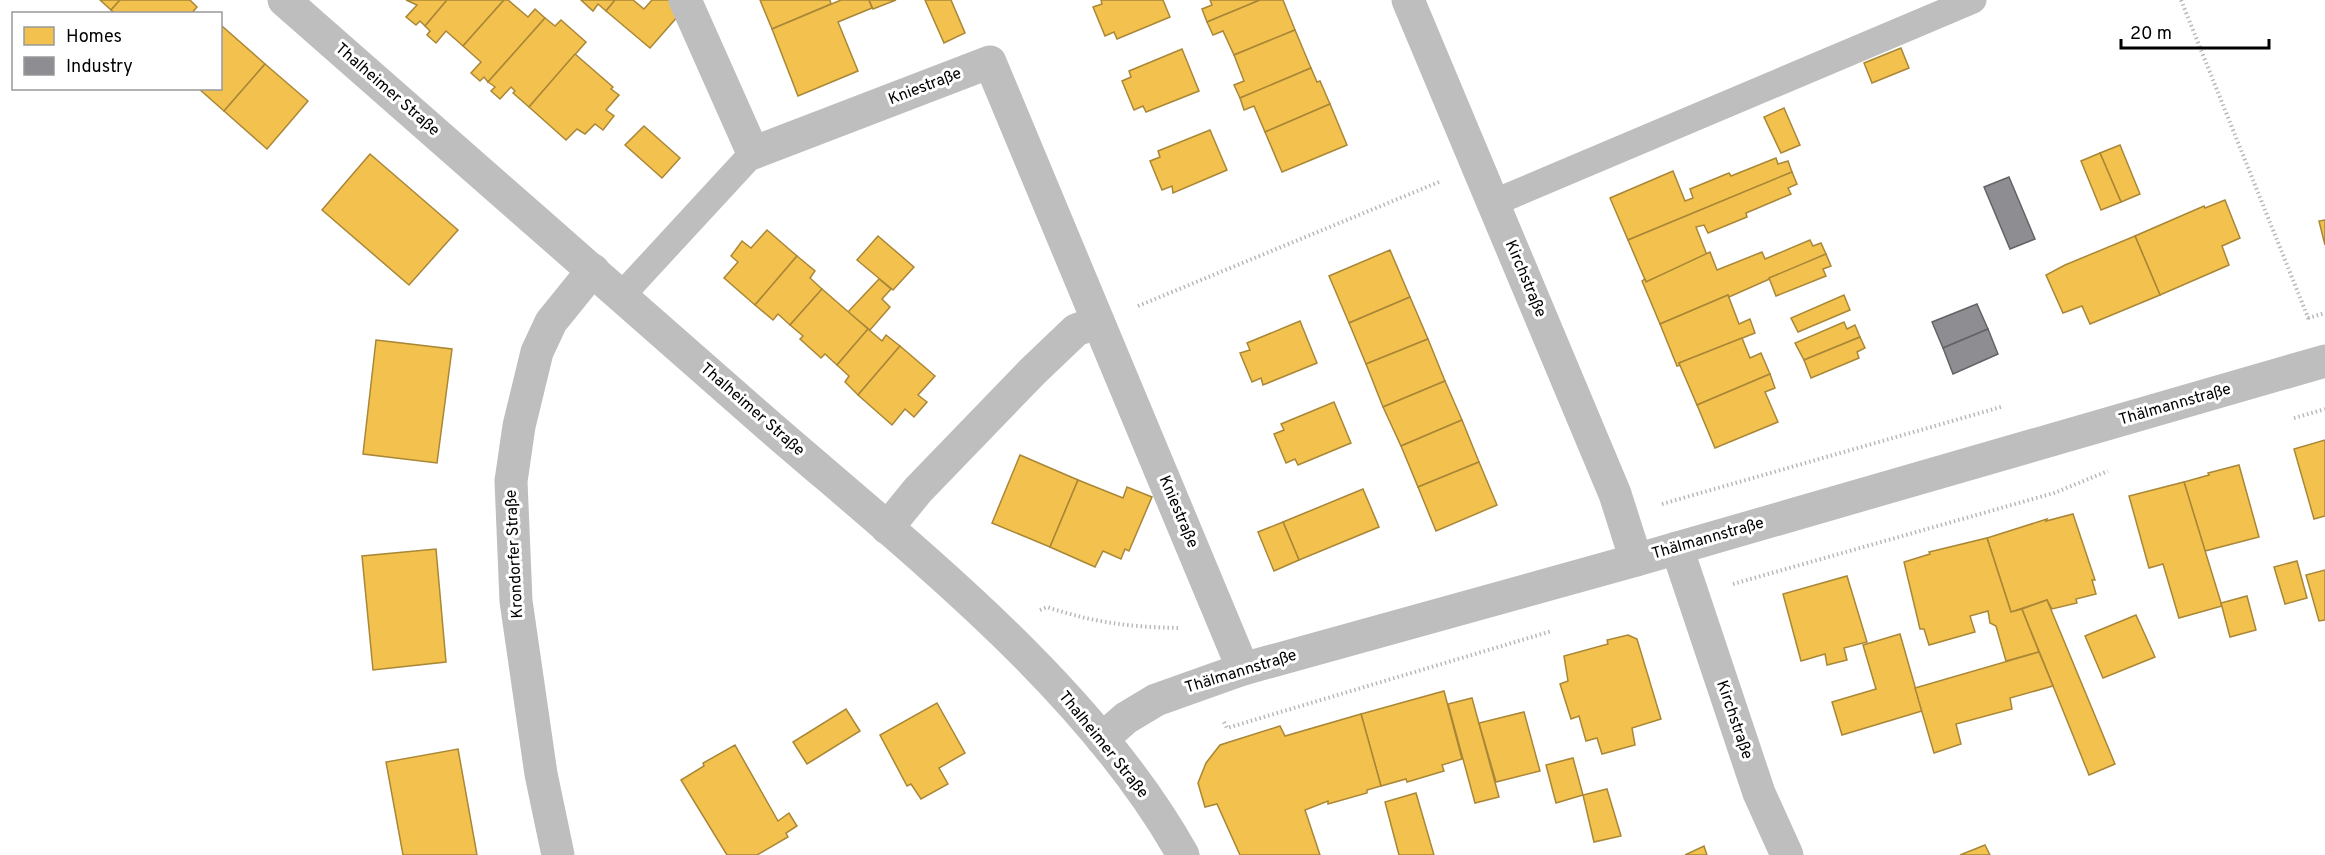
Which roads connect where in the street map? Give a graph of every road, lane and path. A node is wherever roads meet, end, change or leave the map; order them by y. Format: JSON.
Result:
{"nodes":[{"id":1,"x":284,"y":0,"type":"edge"},
{"id":2,"x":685,"y":0,"type":"edge"},
{"id":3,"x":1408,"y":0,"type":"edge"},
{"id":4,"x":1973,"y":0,"type":"edge"},
{"id":5,"x":2181,"y":0,"type":"edge"},
{"id":6,"x":753,"y":153,"type":"junction"},
{"id":7,"x":1478,"y":165,"type":"junction"},
{"id":8,"x":1493,"y":203,"type":"junction"},
{"id":9,"x":593,"y":270,"type":"junction"},
{"id":10,"x":621,"y":296,"type":"junction"},
{"id":11,"x":1098,"y":322,"type":"junction"},
{"id":12,"x":2312,"y":328,"type":"dead end"},
{"id":13,"x":2325,"y":361,"type":"edge"},
{"id":14,"x":2325,"y":409,"type":"edge"},
{"id":15,"x":2291,"y":419,"type":"dead end"},
{"id":16,"x":2113,"y":469,"type":"dead end"},
{"id":17,"x":887,"y":528,"type":"junction"},
{"id":18,"x":1677,"y":548,"type":"junction"},
{"id":19,"x":1636,"y":560,"type":"junction"},
{"id":20,"x":1691,"y":590,"type":"junction"},
{"id":21,"x":999,"y":629,"type":"junction"},
{"id":22,"x":1555,"y":630,"type":"dead end"},
{"id":23,"x":1243,"y":669,"type":"junction"},
{"id":24,"x":1205,"y":681,"type":"junction"},
{"id":25,"x":1102,"y":739,"type":"junction"},
{"id":26,"x":558,"y":855,"type":"edge"},
{"id":27,"x":1183,"y":855,"type":"edge"},
{"id":28,"x":1787,"y":855,"type":"edge"}],
"edges":[{"from":1,"to":9,"type":"street","name":"Thalheimer Straße"},
{"from":2,"to":6,"type":"street"},
{"from":3,"to":7,"type":"street","name":"Kirchstraße"},
{"from":4,"to":8,"type":"lane"},
{"from":5,"to":12,"type":"path"},
{"from":6,"to":10,"type":"lane"},
{"from":6,"to":11,"type":"street","name":"Kniestraße"},
{"from":7,"to":8,"type":"street","name":"Kirchstraße"},
{"from":7,"to":11,"type":"path"},
{"from":8,"to":19,"type":"street","name":"Kirchstraße"},
{"from":9,"to":10,"type":"street","name":"Thalheimer Straße"},
{"from":9,"to":26,"type":"street","name":"Krondorfer Straße"},
{"from":10,"to":17,"type":"street","name":"Thalheimer Straße"},
{"from":11,"to":17,"type":"street"},
{"from":11,"to":23,"type":"street","name":"Kniestraße"},
{"from":13,"to":18,"type":"street","name":"Thälmannstraße"},
{"from":14,"to":15,"type":"path"},
{"from":16,"to":20,"type":"path"},
{"from":17,"to":21,"type":"street","name":"Thalheimer Straße"},
{"from":18,"to":19,"type":"street","name":"Thälmannstraße"},
{"from":18,"to":20,"type":"street","name":"Kirchstraße"},
{"from":19,"to":23,"type":"street","name":"Thälmannstraße"},
{"from":20,"to":28,"type":"street","name":"Kirchstraße"},
{"from":21,"to":24,"type":"path"},
{"from":21,"to":25,"type":"street","name":"Thalheimer Straße"},
{"from":22,"to":24,"type":"path"},
{"from":23,"to":24,"type":"street","name":"Thälmannstraße"},
{"from":24,"to":25,"type":"street","name":"Thälmannstraße"},
{"from":25,"to":27,"type":"street","name":"Thalheimer Straße"}]}
